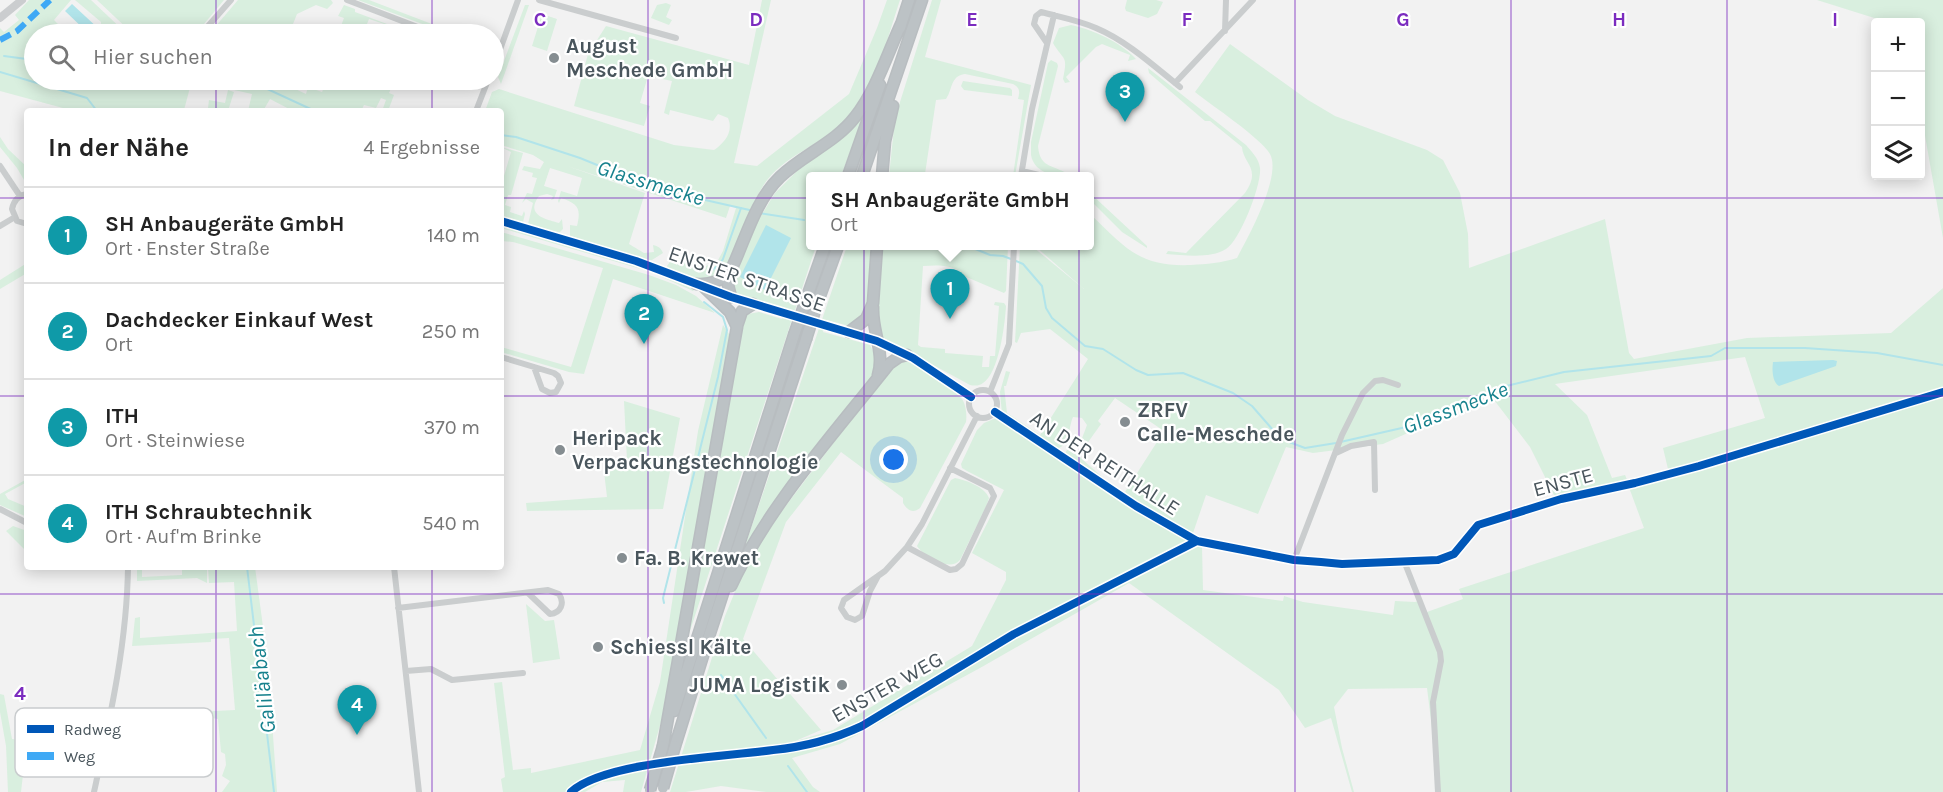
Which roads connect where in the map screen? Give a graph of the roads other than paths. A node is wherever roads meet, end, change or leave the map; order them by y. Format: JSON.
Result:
{"nodes":[{"id":1,"x":22,"y":0,"type":"edge"},
{"id":2,"x":231,"y":0,"type":"edge"},
{"id":3,"x":346,"y":0,"type":"edge"},
{"id":4,"x":518,"y":0,"type":"edge"},
{"id":5,"x":539,"y":0,"type":"edge"},
{"id":6,"x":909,"y":0,"type":"edge"},
{"id":7,"x":922,"y":0,"type":"edge"},
{"id":8,"x":1226,"y":0,"type":"edge"},
{"id":9,"x":1253,"y":0,"type":"edge"},
{"id":10,"x":1054,"y":15,"type":"junction"},
{"id":11,"x":0,"y":18,"type":"edge"},
{"id":12,"x":902,"y":22,"type":"junction"},
{"id":13,"x":210,"y":24,"type":"edge"},
{"id":14,"x":410,"y":24,"type":"edge"},
{"id":15,"x":913,"y":28,"type":"junction"},
{"id":16,"x":1225,"y":32,"type":"junction"},
{"id":17,"x":504,"y":35,"type":"edge"},
{"id":18,"x":676,"y":38,"type":"dead end"},
{"id":19,"x":1047,"y":43,"type":"junction"},
{"id":20,"x":484,"y":90,"type":"edge"},
{"id":21,"x":477,"y":108,"type":"edge"},
{"id":22,"x":0,"y":166,"type":"edge"},
{"id":23,"x":850,"y":172,"type":"edge"},
{"id":24,"x":864,"y":172,"type":"edge"},
{"id":25,"x":883,"y":172,"type":"edge"},
{"id":26,"x":1021,"y":172,"type":"edge"},
{"id":27,"x":23,"y":195,"type":"edge"},
{"id":28,"x":15,"y":217,"type":"junction"},
{"id":29,"x":504,"y":222,"type":"edge"},
{"id":30,"x":24,"y":224,"type":"edge"},
{"id":31,"x":0,"y":226,"type":"edge"},
{"id":32,"x":824,"y":250,"type":"edge"},
{"id":33,"x":837,"y":250,"type":"edge"},
{"id":34,"x":877,"y":250,"type":"edge"},
{"id":35,"x":1014,"y":250,"type":"edge"},
{"id":36,"x":731,"y":270,"type":"junction"},
{"id":37,"x":700,"y":286,"type":"junction"},
{"id":38,"x":731,"y":297,"type":"junction"},
{"id":39,"x":873,"y":303,"type":"junction"},
{"id":40,"x":753,"y":304,"type":"junction"},
{"id":41,"x":736,"y":327,"type":"junction"},
{"id":42,"x":849,"y":332,"type":"junction"},
{"id":43,"x":877,"y":341,"type":"junction"},
{"id":44,"x":908,"y":355,"type":"junction"},
{"id":45,"x":504,"y":358,"type":"edge"},
{"id":46,"x":534,"y":367,"type":"junction"},
{"id":47,"x":878,"y":379,"type":"junction"},
{"id":48,"x":1398,"y":385,"type":"dead end"},
{"id":49,"x":990,"y":392,"type":"junction"},
{"id":50,"x":1943,"y":392,"type":"edge"},
{"id":51,"x":971,"y":397,"type":"junction"},
{"id":52,"x":995,"y":412,"type":"junction"},
{"id":53,"x":977,"y":417,"type":"junction"},
{"id":54,"x":1337,"y":450,"type":"junction"},
{"id":55,"x":950,"y":468,"type":"junction"},
{"id":56,"x":1375,"y":490,"type":"dead end"},
{"id":57,"x":0,"y":509,"type":"edge"},
{"id":58,"x":24,"y":521,"type":"edge"},
{"id":59,"x":1197,"y":542,"type":"junction"},
{"id":60,"x":907,"y":547,"type":"junction"},
{"id":61,"x":1294,"y":560,"type":"junction"},
{"id":62,"x":1404,"y":561,"type":"junction"},
{"id":63,"x":128,"y":570,"type":"edge"},
{"id":64,"x":394,"y":570,"type":"edge"},
{"id":65,"x":878,"y":576,"type":"junction"},
{"id":66,"x":528,"y":593,"type":"junction"},
{"id":67,"x":398,"y":608,"type":"junction"},
{"id":68,"x":710,"y":633,"type":"junction"},
{"id":69,"x":406,"y":671,"type":"junction"},
{"id":70,"x":523,"y":673,"type":"dead end"},
{"id":71,"x":111,"y":708,"type":"edge"},
{"id":72,"x":663,"y":746,"type":"junction"},
{"id":73,"x":97,"y":777,"type":"edge"},
{"id":74,"x":663,"y":790,"type":"edge"},
{"id":75,"x":650,"y":791,"type":"edge"},
{"id":76,"x":94,"y":792,"type":"edge"},
{"id":77,"x":419,"y":792,"type":"edge"},
{"id":78,"x":571,"y":792,"type":"edge"},
{"id":79,"x":1438,"y":792,"type":"edge"}],
"edges":[{"from":1,"to":11,"type":"main road"},
{"from":2,"to":13,"type":"street"},
{"from":3,"to":14,"type":"street"},
{"from":4,"to":17,"type":"street"},
{"from":5,"to":18,"type":"street"},
{"from":6,"to":12,"type":"highway"},
{"from":7,"to":15,"type":"highway"},
{"from":8,"to":16,"type":"street"},
{"from":9,"to":16,"type":"street"},
{"from":10,"to":16,"type":"street"},
{"from":10,"to":19,"type":"street"},
{"from":10,"to":19,"type":"street"},
{"from":12,"to":23,"type":"highway"},
{"from":12,"to":36,"type":"highway"},
{"from":15,"to":24,"type":"highway"},
{"from":15,"to":25,"type":"highway"},
{"from":19,"to":26,"type":"street"},
{"from":20,"to":21,"type":"street"},
{"from":22,"to":27,"type":"street"},
{"from":27,"to":28,"type":"street"},
{"from":28,"to":30,"type":"street"},
{"from":28,"to":31,"type":"street"},
{"from":29,"to":37,"type":"street","name":"ENSTER STRASSE"},
{"from":32,"to":72,"type":"highway","bridge":true},
{"from":33,"to":68,"type":"highway","bridge":true},
{"from":34,"to":39,"type":"highway"},
{"from":35,"to":49,"type":"street"},
{"from":36,"to":37,"type":"highway"},
{"from":36,"to":38,"type":"highway"},
{"from":37,"to":38,"type":"street","name":"ENSTER STRASSE"},
{"from":37,"to":41,"type":"highway"},
{"from":38,"to":40,"type":"street","name":"ENSTER STRASSE"},
{"from":39,"to":42,"type":"highway"},
{"from":39,"to":43,"type":"highway"},
{"from":40,"to":41,"type":"highway"},
{"from":40,"to":42,"type":"street","name":"ENSTER STRASSE"},
{"from":41,"to":72,"type":"highway"},
{"from":42,"to":43,"type":"street","name":"ENSTER STRASSE"},
{"from":43,"to":44,"type":"street","name":"ENSTER STRASSE"},
{"from":43,"to":47,"type":"highway"},
{"from":44,"to":47,"type":"highway"},
{"from":44,"to":51,"type":"street","name":"ENSTER STRASSE"},
{"from":45,"to":46,"type":"street"},
{"from":46,"to":46,"type":"street"},
{"from":47,"to":68,"type":"highway"},
{"from":48,"to":54,"type":"street"},
{"from":49,"to":51,"type":"street"},
{"from":49,"to":52,"type":"street"},
{"from":50,"to":62,"type":"street","name":"ENSTE"},
{"from":51,"to":53,"type":"street"},
{"from":52,"to":53,"type":"street"},
{"from":52,"to":59,"type":"street","name":"AN DER REITHALLE"},
{"from":53,"to":55,"type":"street"},
{"from":54,"to":56,"type":"street"},
{"from":54,"to":61,"type":"street"},
{"from":55,"to":60,"type":"street"},
{"from":55,"to":60,"type":"street"},
{"from":57,"to":58,"type":"street"},
{"from":59,"to":61,"type":"street","name":"ENSTE"},
{"from":59,"to":78,"type":"street","name":"ENSTER WEG"},
{"from":60,"to":65,"type":"street"},
{"from":61,"to":62,"type":"street","name":"ENSTE"},
{"from":62,"to":79,"type":"street"},
{"from":63,"to":71,"type":"street"},
{"from":64,"to":67,"type":"street"},
{"from":65,"to":65,"type":"street"},
{"from":66,"to":66,"type":"street"},
{"from":66,"to":67,"type":"street"},
{"from":67,"to":69,"type":"street"},
{"from":68,"to":74,"type":"highway","bridge":true},
{"from":69,"to":70,"type":"street"},
{"from":69,"to":77,"type":"street"},
{"from":72,"to":75,"type":"highway","bridge":true},
{"from":73,"to":76,"type":"street"}]}
